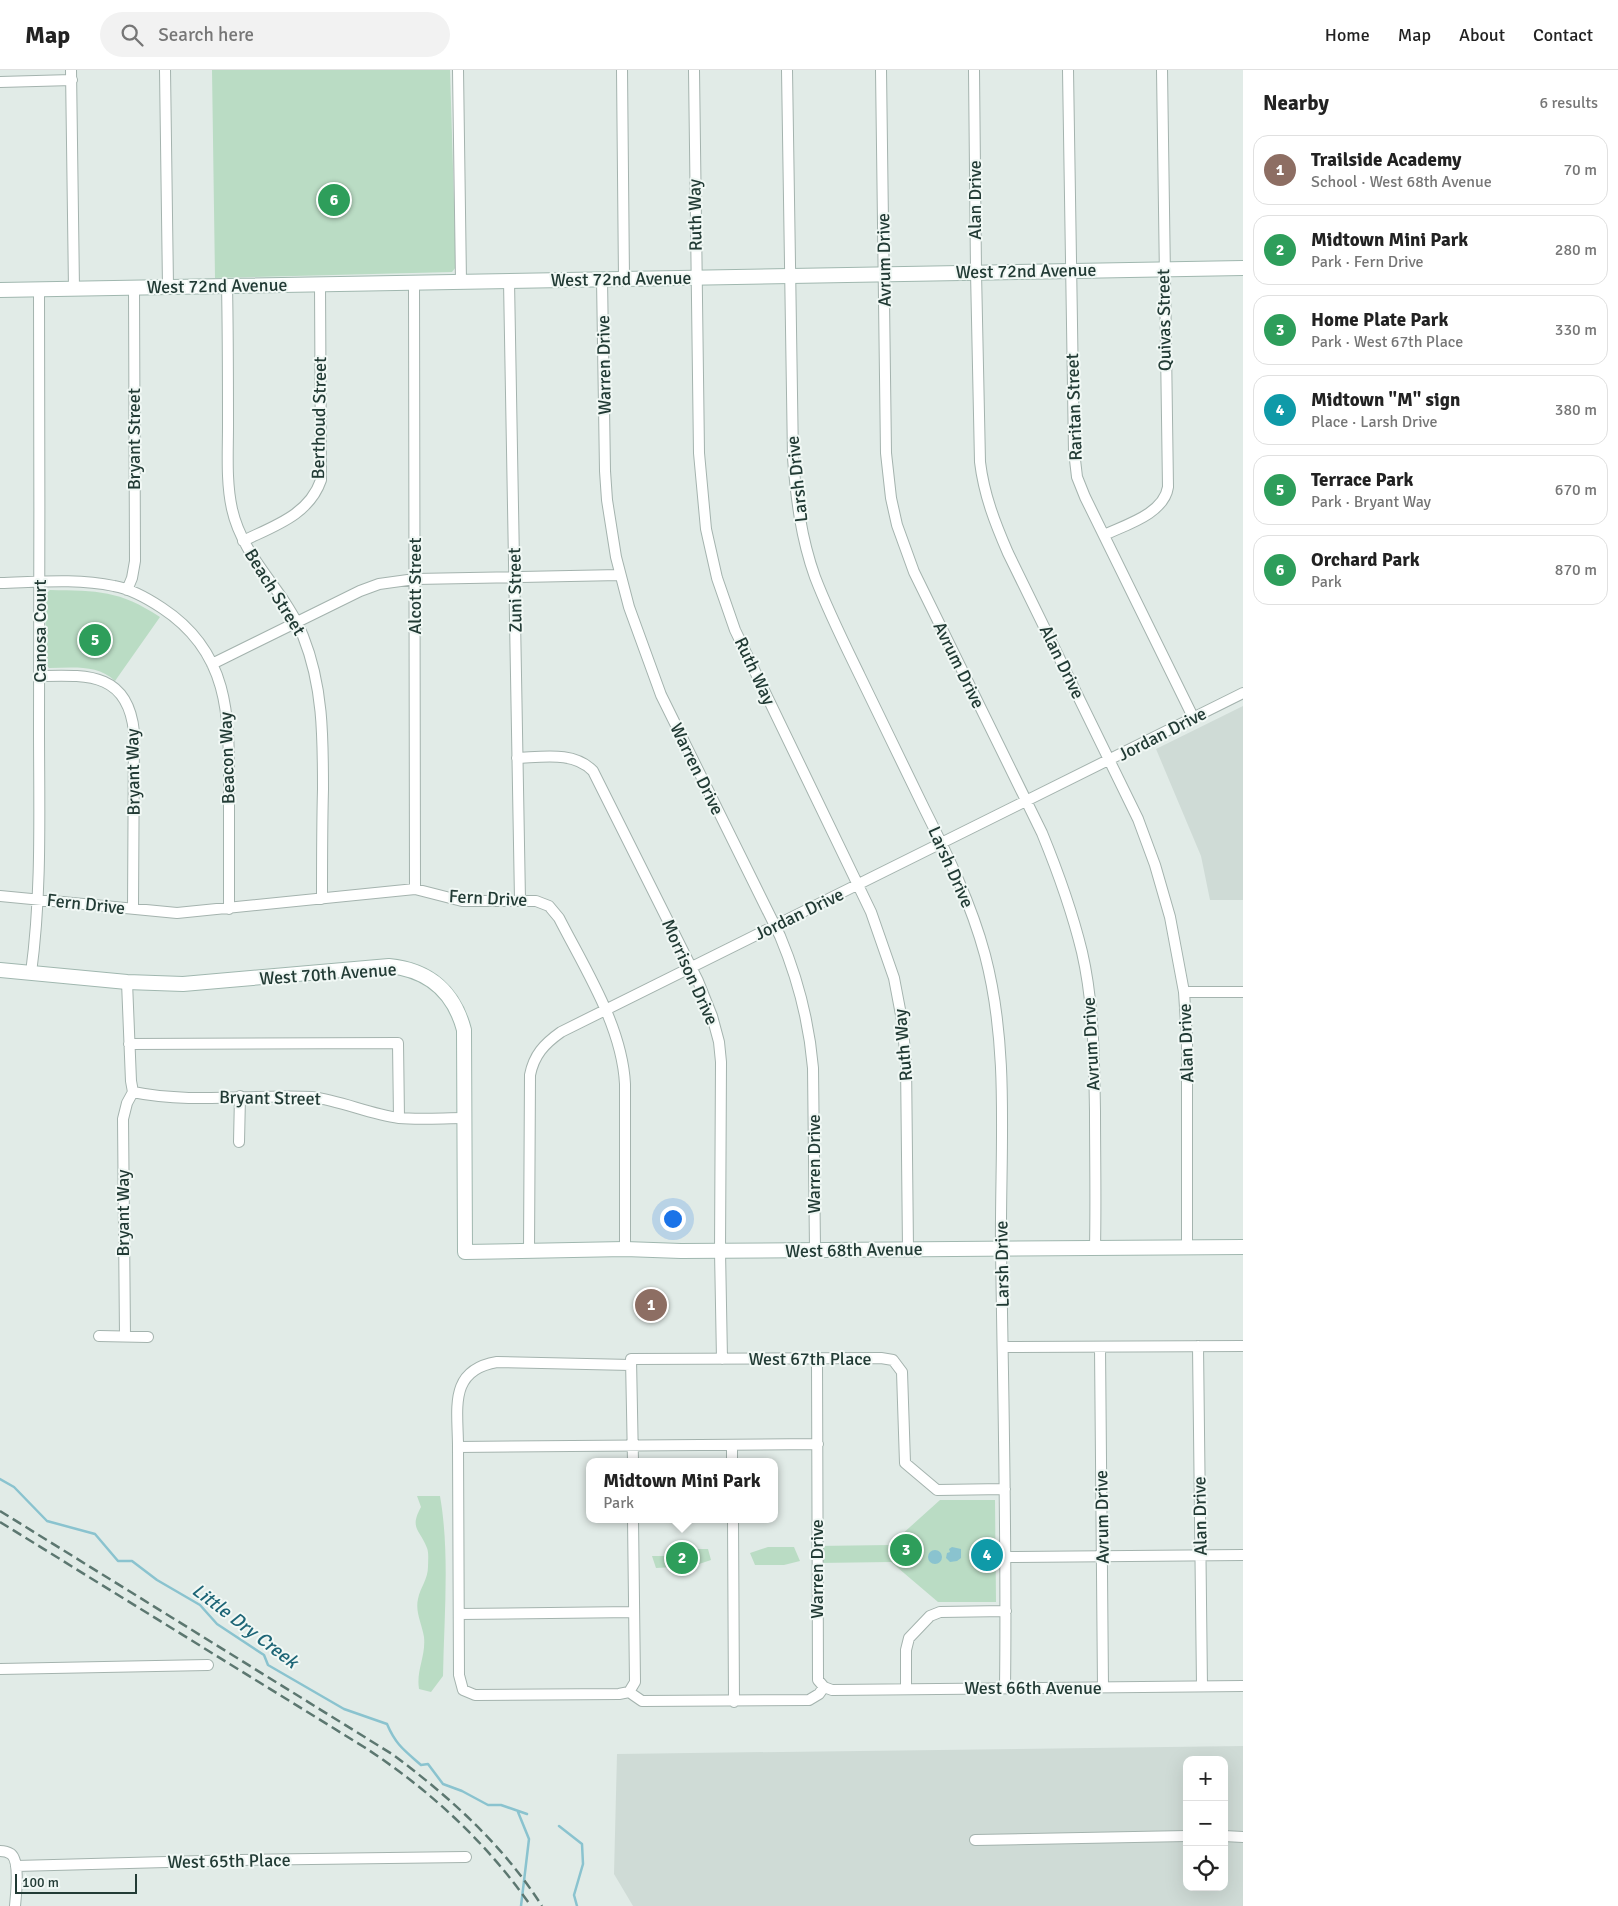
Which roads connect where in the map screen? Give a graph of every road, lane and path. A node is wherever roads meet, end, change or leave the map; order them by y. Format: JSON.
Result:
{"nodes":[{"id":1,"x":165,"y":70,"type":"edge"},
{"id":2,"x":458,"y":70,"type":"edge"},
{"id":3,"x":622,"y":70,"type":"edge"},
{"id":4,"x":694,"y":70,"type":"edge"},
{"id":5,"x":787,"y":70,"type":"edge"},
{"id":6,"x":881,"y":70,"type":"edge"},
{"id":7,"x":974,"y":70,"type":"edge"},
{"id":8,"x":1068,"y":70,"type":"edge"},
{"id":9,"x":1162,"y":70,"type":"edge"},
{"id":10,"x":72,"y":75,"type":"edge"},
{"id":11,"x":0,"y":82,"type":"edge"},
{"id":12,"x":1243,"y":268,"type":"edge"},
{"id":13,"x":1163,"y":269,"type":"junction"},
{"id":14,"x":1070,"y":271,"type":"junction"},
{"id":15,"x":976,"y":272,"type":"junction"},
{"id":16,"x":884,"y":274,"type":"junction"},
{"id":17,"x":789,"y":276,"type":"junction"},
{"id":18,"x":696,"y":277,"type":"junction"},
{"id":19,"x":602,"y":279,"type":"junction"},
{"id":20,"x":624,"y":279,"type":"junction"},
{"id":21,"x":509,"y":281,"type":"junction"},
{"id":22,"x":414,"y":282,"type":"junction"},
{"id":23,"x":461,"y":282,"type":"junction"},
{"id":24,"x":320,"y":284,"type":"junction"},
{"id":25,"x":227,"y":286,"type":"junction"},
{"id":26,"x":168,"y":287,"type":"junction"},
{"id":27,"x":74,"y":288,"type":"junction"},
{"id":28,"x":134,"y":288,"type":"junction"},
{"id":29,"x":39,"y":289,"type":"junction"},
{"id":30,"x":0,"y":290,"type":"edge"},
{"id":31,"x":1104,"y":536,"type":"junction"},
{"id":32,"x":243,"y":541,"type":"junction"},
{"id":33,"x":620,"y":575,"type":"junction"},
{"id":34,"x":514,"y":578,"type":"junction"},
{"id":35,"x":415,"y":579,"type":"junction"},
{"id":36,"x":40,"y":582,"type":"junction"},
{"id":37,"x":0,"y":583,"type":"edge"},
{"id":38,"x":127,"y":590,"type":"junction"},
{"id":39,"x":296,"y":622,"type":"junction"},
{"id":40,"x":212,"y":664,"type":"junction"},
{"id":41,"x":40,"y":676,"type":"junction"},
{"id":42,"x":1243,"y":693,"type":"edge"},
{"id":43,"x":1193,"y":717,"type":"junction"},
{"id":44,"x":518,"y":758,"type":"junction"},
{"id":45,"x":1110,"y":760,"type":"junction"},
{"id":46,"x":1027,"y":801,"type":"junction"},
{"id":47,"x":942,"y":843,"type":"junction"},
{"id":48,"x":859,"y":885,"type":"junction"},
{"id":49,"x":415,"y":889,"type":"junction"},
{"id":50,"x":0,"y":896,"type":"edge"},
{"id":51,"x":322,"y":898,"type":"junction"},
{"id":52,"x":38,"y":899,"type":"junction"},
{"id":53,"x":520,"y":900,"type":"junction"},
{"id":54,"x":229,"y":909,"type":"junction"},
{"id":55,"x":133,"y":910,"type":"junction"},
{"id":56,"x":775,"y":926,"type":"junction"},
{"id":57,"x":690,"y":968,"type":"junction"},
{"id":58,"x":0,"y":970,"type":"edge"},
{"id":59,"x":31,"y":973,"type":"junction"},
{"id":60,"x":127,"y":982,"type":"junction"},
{"id":61,"x":1184,"y":992,"type":"junction"},
{"id":62,"x":1243,"y":992,"type":"edge"},
{"id":63,"x":605,"y":1010,"type":"junction"},
{"id":64,"x":129,"y":1044,"type":"junction"},
{"id":65,"x":133,"y":1092,"type":"junction"},
{"id":66,"x":240,"y":1096,"type":"junction"},
{"id":67,"x":400,"y":1118,"type":"junction"},
{"id":68,"x":465,"y":1118,"type":"junction"},
{"id":69,"x":239,"y":1142,"type":"dead end"},
{"id":70,"x":1243,"y":1247,"type":"edge"},
{"id":71,"x":1095,"y":1248,"type":"junction"},
{"id":72,"x":1188,"y":1248,"type":"junction"},
{"id":73,"x":625,"y":1249,"type":"junction"},
{"id":74,"x":908,"y":1249,"type":"junction"},
{"id":75,"x":1001,"y":1249,"type":"junction"},
{"id":76,"x":529,"y":1250,"type":"junction"},
{"id":77,"x":815,"y":1250,"type":"junction"},
{"id":78,"x":720,"y":1251,"type":"junction"},
{"id":79,"x":465,"y":1252,"type":"joint"},
{"id":80,"x":99,"y":1336,"type":"dead end"},
{"id":81,"x":125,"y":1336,"type":"junction"},
{"id":82,"x":148,"y":1337,"type":"dead end"},
{"id":83,"x":1198,"y":1346,"type":"junction"},
{"id":84,"x":1243,"y":1346,"type":"edge"},
{"id":85,"x":1003,"y":1347,"type":"junction"},
{"id":86,"x":1100,"y":1347,"type":"junction"},
{"id":87,"x":722,"y":1359,"type":"junction"},
{"id":88,"x":817,"y":1360,"type":"junction"},
{"id":89,"x":631,"y":1362,"type":"junction"},
{"id":90,"x":818,"y":1444,"type":"junction"},
{"id":91,"x":633,"y":1446,"type":"junction"},
{"id":92,"x":732,"y":1446,"type":"junction"},
{"id":93,"x":458,"y":1447,"type":"junction"},
{"id":94,"x":633,"y":1458,"type":"edge"},
{"id":95,"x":732,"y":1458,"type":"edge"},
{"id":96,"x":1005,"y":1489,"type":"junction"},
{"id":97,"x":633,"y":1523,"type":"edge"},
{"id":98,"x":733,"y":1523,"type":"edge"},
{"id":99,"x":1243,"y":1555,"type":"edge"},
{"id":100,"x":1200,"y":1556,"type":"junction"},
{"id":101,"x":1006,"y":1557,"type":"junction"},
{"id":102,"x":1102,"y":1557,"type":"junction"},
{"id":103,"x":634,"y":1612,"type":"junction"},
{"id":104,"x":1006,"y":1612,"type":"junction"},
{"id":105,"x":459,"y":1614,"type":"junction"},
{"id":106,"x":208,"y":1666,"type":"dead end"},
{"id":107,"x":0,"y":1669,"type":"edge"},
{"id":108,"x":1202,"y":1686,"type":"junction"},
{"id":109,"x":1243,"y":1686,"type":"edge"},
{"id":110,"x":824,"y":1687,"type":"junction"},
{"id":111,"x":1005,"y":1688,"type":"junction"},
{"id":112,"x":1103,"y":1688,"type":"junction"},
{"id":113,"x":906,"y":1689,"type":"junction"},
{"id":114,"x":629,"y":1692,"type":"junction"},
{"id":115,"x":734,"y":1702,"type":"junction"},
{"id":116,"x":1183,"y":1836,"type":"edge"},
{"id":117,"x":1228,"y":1836,"type":"edge"},
{"id":118,"x":1243,"y":1837,"type":"edge"},
{"id":119,"x":975,"y":1840,"type":"dead end"},
{"id":120,"x":0,"y":1851,"type":"edge"},
{"id":121,"x":466,"y":1857,"type":"dead end"},
{"id":122,"x":16,"y":1866,"type":"junction"},
{"id":123,"x":15,"y":1906,"type":"edge"}],
"edges":[{"from":1,"to":26,"type":"street"},
{"from":2,"to":23,"type":"street"},
{"from":3,"to":20,"type":"street"},
{"from":4,"to":18,"type":"street","name":"Ruth Way"},
{"from":5,"to":17,"type":"street","name":"Larsh Drive"},
{"from":6,"to":16,"type":"street","name":"Avrum Drive"},
{"from":7,"to":15,"type":"street","name":"Alan Drive"},
{"from":8,"to":14,"type":"street","name":"Raritan Street"},
{"from":9,"to":13,"type":"street","name":"Quivas Street"},
{"from":10,"to":11,"type":"street"},
{"from":10,"to":27,"type":"street"},
{"from":12,"to":13,"type":"street","name":"West 72nd Avenue"},
{"from":13,"to":14,"type":"street","name":"West 72nd Avenue"},
{"from":13,"to":31,"type":"street","name":"Quivas Street"},
{"from":14,"to":15,"type":"street","name":"West 72nd Avenue"},
{"from":14,"to":31,"type":"street","name":"Raritan Street"},
{"from":15,"to":16,"type":"street","name":"West 72nd Avenue"},
{"from":15,"to":45,"type":"street","name":"Alan Drive"},
{"from":16,"to":17,"type":"street","name":"West 72nd Avenue"},
{"from":16,"to":46,"type":"street","name":"Avrum Drive"},
{"from":17,"to":18,"type":"street","name":"West 72nd Avenue"},
{"from":17,"to":47,"type":"street","name":"Larsh Drive"},
{"from":18,"to":20,"type":"street","name":"West 72nd Avenue"},
{"from":18,"to":48,"type":"street","name":"Ruth Way"},
{"from":19,"to":20,"type":"street","name":"West 72nd Avenue"},
{"from":19,"to":21,"type":"street","name":"West 72nd Avenue"},
{"from":19,"to":33,"type":"street","name":"Warren Drive"},
{"from":21,"to":23,"type":"street","name":"West 72nd Avenue"},
{"from":21,"to":34,"type":"street","name":"Zuni Street"},
{"from":22,"to":23,"type":"street","name":"West 72nd Avenue"},
{"from":22,"to":24,"type":"street","name":"West 72nd Avenue"},
{"from":22,"to":35,"type":"street","name":"Alcott Street"},
{"from":24,"to":25,"type":"street","name":"West 72nd Avenue"},
{"from":24,"to":32,"type":"street","name":"Berthoud Street"},
{"from":25,"to":26,"type":"street","name":"West 72nd Avenue"},
{"from":25,"to":32,"type":"street","name":"Beach Street"},
{"from":26,"to":28,"type":"street","name":"West 72nd Avenue"},
{"from":27,"to":28,"type":"street","name":"West 72nd Avenue"},
{"from":27,"to":29,"type":"street","name":"West 72nd Avenue"},
{"from":28,"to":38,"type":"street","name":"Bryant Street"},
{"from":29,"to":30,"type":"street","name":"West 72nd Avenue"},
{"from":29,"to":36,"type":"street","name":"Canosa Court"},
{"from":31,"to":43,"type":"street","name":"Raritan Street"},
{"from":32,"to":39,"type":"street","name":"Beach Street"},
{"from":33,"to":34,"type":"street"},
{"from":33,"to":56,"type":"street","name":"Warren Drive"},
{"from":34,"to":35,"type":"street"},
{"from":34,"to":44,"type":"street","name":"Zuni Street"},
{"from":35,"to":39,"type":"street"},
{"from":35,"to":49,"type":"street","name":"Alcott Street"},
{"from":36,"to":37,"type":"street","name":"Beacon Way"},
{"from":36,"to":38,"type":"street","name":"Beacon Way"},
{"from":36,"to":41,"type":"street","name":"Canosa Court"},
{"from":38,"to":40,"type":"street","name":"Beacon Way"},
{"from":39,"to":40,"type":"street"},
{"from":39,"to":51,"type":"street","name":"Beach Street"},
{"from":40,"to":54,"type":"street","name":"Beacon Way"},
{"from":41,"to":52,"type":"street","name":"Canosa Court"},
{"from":41,"to":55,"type":"street","name":"Bryant Way"},
{"from":42,"to":43,"type":"street","name":"Jordan Drive"},
{"from":43,"to":45,"type":"street","name":"Jordan Drive"},
{"from":44,"to":53,"type":"street","name":"Zuni Street"},
{"from":44,"to":57,"type":"street","name":"Morrison Drive"},
{"from":45,"to":46,"type":"street","name":"Jordan Drive"},
{"from":45,"to":61,"type":"street","name":"Alan Drive"},
{"from":46,"to":47,"type":"street","name":"Jordan Drive"},
{"from":46,"to":71,"type":"street","name":"Avrum Drive"},
{"from":47,"to":48,"type":"street","name":"Jordan Drive"},
{"from":47,"to":75,"type":"street","name":"Larsh Drive"},
{"from":48,"to":56,"type":"street","name":"Jordan Drive"},
{"from":48,"to":74,"type":"street","name":"Ruth Way"},
{"from":49,"to":51,"type":"street","name":"Fern Drive"},
{"from":49,"to":53,"type":"street","name":"Fern Drive"},
{"from":50,"to":52,"type":"street","name":"Fern Drive"},
{"from":51,"to":54,"type":"street","name":"Fern Drive"},
{"from":52,"to":55,"type":"street","name":"Fern Drive"},
{"from":52,"to":59,"type":"street","name":"Canosa Court"},
{"from":53,"to":63,"type":"street","name":"Fern Drive"},
{"from":54,"to":55,"type":"street","name":"Fern Drive"},
{"from":56,"to":57,"type":"street","name":"Jordan Drive"},
{"from":56,"to":77,"type":"street","name":"Warren Drive"},
{"from":57,"to":63,"type":"street","name":"Jordan Drive"},
{"from":57,"to":78,"type":"street","name":"Morrison Drive"},
{"from":58,"to":59,"type":"street","name":"West 70th Avenue"},
{"from":59,"to":60,"type":"street","name":"West 70th Avenue"},
{"from":60,"to":64,"type":"street"},
{"from":60,"to":68,"type":"street","name":"West 70th Avenue"},
{"from":61,"to":62,"type":"street"},
{"from":61,"to":72,"type":"street","name":"Alan Drive"},
{"from":63,"to":73,"type":"street","name":"Fern Drive"},
{"from":63,"to":76,"type":"street","name":"Jordan Drive"},
{"from":64,"to":65,"type":"street"},
{"from":64,"to":67,"type":"street"},
{"from":65,"to":66,"type":"street","name":"Bryant Street"},
{"from":65,"to":81,"type":"street","name":"Bryant Way"},
{"from":66,"to":67,"type":"street","name":"Bryant Street"},
{"from":66,"to":69,"type":"street"},
{"from":67,"to":68,"type":"street","name":"Bryant Street"},
{"from":68,"to":79,"type":"street","name":"West 70th Avenue"},
{"from":70,"to":72,"type":"street","name":"West 68th Avenue"},
{"from":71,"to":72,"type":"street","name":"West 68th Avenue"},
{"from":71,"to":75,"type":"street","name":"West 68th Avenue"},
{"from":73,"to":76,"type":"street","name":"West 68th Avenue"},
{"from":73,"to":78,"type":"street","name":"West 68th Avenue"},
{"from":74,"to":75,"type":"street","name":"West 68th Avenue"},
{"from":74,"to":77,"type":"street","name":"West 68th Avenue"},
{"from":75,"to":85,"type":"street","name":"Larsh Drive"},
{"from":76,"to":79,"type":"street","name":"West 68th Avenue"},
{"from":77,"to":78,"type":"street","name":"West 68th Avenue"},
{"from":78,"to":87,"type":"street","name":"Morrison Drive"},
{"from":80,"to":81,"type":"street"},
{"from":81,"to":82,"type":"street"},
{"from":83,"to":84,"type":"street"},
{"from":83,"to":86,"type":"street"},
{"from":83,"to":100,"type":"street","name":"Alan Drive"},
{"from":85,"to":86,"type":"street"},
{"from":85,"to":96,"type":"street","name":"Larsh Drive"},
{"from":86,"to":102,"type":"street","name":"Avrum Drive"},
{"from":87,"to":88,"type":"street","name":"West 67th Place"},
{"from":87,"to":89,"type":"street","name":"West 67th Place"},
{"from":88,"to":90,"type":"street","name":"Warren Drive"},
{"from":88,"to":96,"type":"street","name":"West 67th Place"},
{"from":89,"to":91,"type":"street"},
{"from":89,"to":93,"type":"street","name":"West 67th Place"},
{"from":90,"to":92,"type":"street"},
{"from":90,"to":110,"type":"street","name":"Warren Drive"},
{"from":91,"to":92,"type":"street"},
{"from":91,"to":93,"type":"street"},
{"from":91,"to":94,"type":"street"},
{"from":92,"to":95,"type":"street"},
{"from":93,"to":105,"type":"street","name":"West 67th Place"},
{"from":96,"to":101,"type":"street","name":"Larsh Drive"},
{"from":97,"to":103,"type":"street"},
{"from":98,"to":115,"type":"street"},
{"from":99,"to":100,"type":"street"},
{"from":100,"to":102,"type":"street"},
{"from":100,"to":108,"type":"street","name":"Alan Drive"},
{"from":101,"to":102,"type":"street"},
{"from":101,"to":104,"type":"street","name":"Larsh Drive"},
{"from":102,"to":112,"type":"street","name":"Avrum Drive"},
{"from":103,"to":105,"type":"street"},
{"from":103,"to":114,"type":"street"},
{"from":104,"to":111,"type":"street","name":"Larsh Drive"},
{"from":104,"to":113,"type":"street"},
{"from":105,"to":114,"type":"street","name":"West 67th Place"},
{"from":106,"to":107,"type":"street"},
{"from":108,"to":109,"type":"street","name":"West 66th Avenue"},
{"from":108,"to":112,"type":"street","name":"West 66th Avenue"},
{"from":110,"to":113,"type":"street","name":"West 66th Avenue"},
{"from":110,"to":115,"type":"street"},
{"from":111,"to":112,"type":"street","name":"West 66th Avenue"},
{"from":111,"to":113,"type":"street","name":"West 66th Avenue"},
{"from":114,"to":115,"type":"street"},
{"from":116,"to":119,"type":"street"},
{"from":117,"to":118,"type":"street"},
{"from":120,"to":122,"type":"street"},
{"from":121,"to":122,"type":"street","name":"West 65th Place"},
{"from":122,"to":123,"type":"street"}]}
